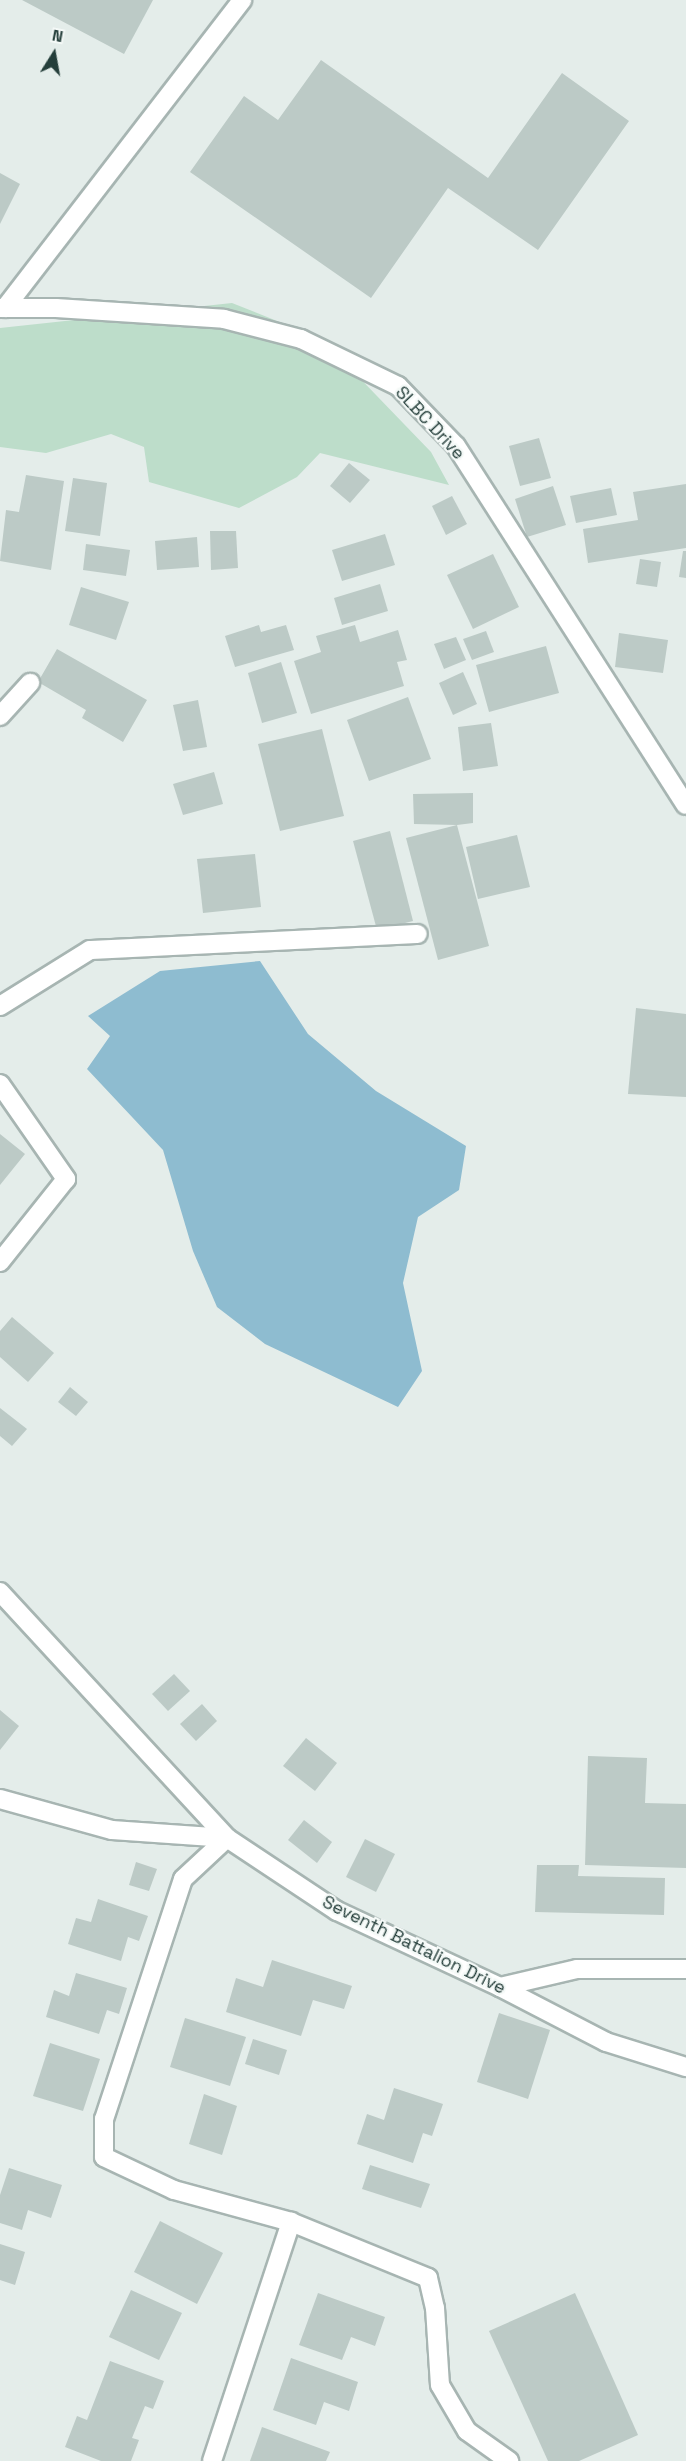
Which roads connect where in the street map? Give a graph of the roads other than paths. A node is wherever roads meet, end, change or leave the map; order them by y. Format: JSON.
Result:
{"nodes":[{"id":1,"x":242,"y":0,"type":"edge"},
{"id":2,"x":2,"y":308,"type":"edge"},
{"id":3,"x":30,"y":683,"type":"dead end"},
{"id":4,"x":0,"y":716,"type":"edge"},
{"id":5,"x":686,"y":805,"type":"edge"},
{"id":6,"x":418,"y":934,"type":"dead end"},
{"id":7,"x":0,"y":1006,"type":"edge"},
{"id":8,"x":0,"y":1084,"type":"edge"},
{"id":9,"x":0,"y":1262,"type":"edge"},
{"id":10,"x":0,"y":1592,"type":"edge"},
{"id":11,"x":0,"y":1798,"type":"edge"},
{"id":12,"x":226,"y":1838,"type":"junction"},
{"id":13,"x":686,"y":1969,"type":"edge"},
{"id":14,"x":500,"y":1987,"type":"junction"},
{"id":15,"x":686,"y":2067,"type":"edge"},
{"id":16,"x":291,"y":2222,"type":"junction"},
{"id":17,"x":212,"y":2461,"type":"edge"},
{"id":18,"x":509,"y":2461,"type":"edge"}],
"edges":[{"from":1,"to":2,"type":"street"},
{"from":2,"to":5,"type":"street","name":"SLBC Drive"},
{"from":3,"to":4,"type":"street"},
{"from":6,"to":7,"type":"street"},
{"from":8,"to":9,"type":"street"},
{"from":10,"to":12,"type":"street","name":"Seventh Battalion Drive"},
{"from":11,"to":12,"type":"street"},
{"from":12,"to":14,"type":"street","name":"Seventh Battalion Drive"},
{"from":12,"to":16,"type":"street"},
{"from":13,"to":14,"type":"street"},
{"from":14,"to":15,"type":"street","name":"Seventh Battalion Drive"},
{"from":16,"to":17,"type":"street"},
{"from":16,"to":18,"type":"street"}]}
